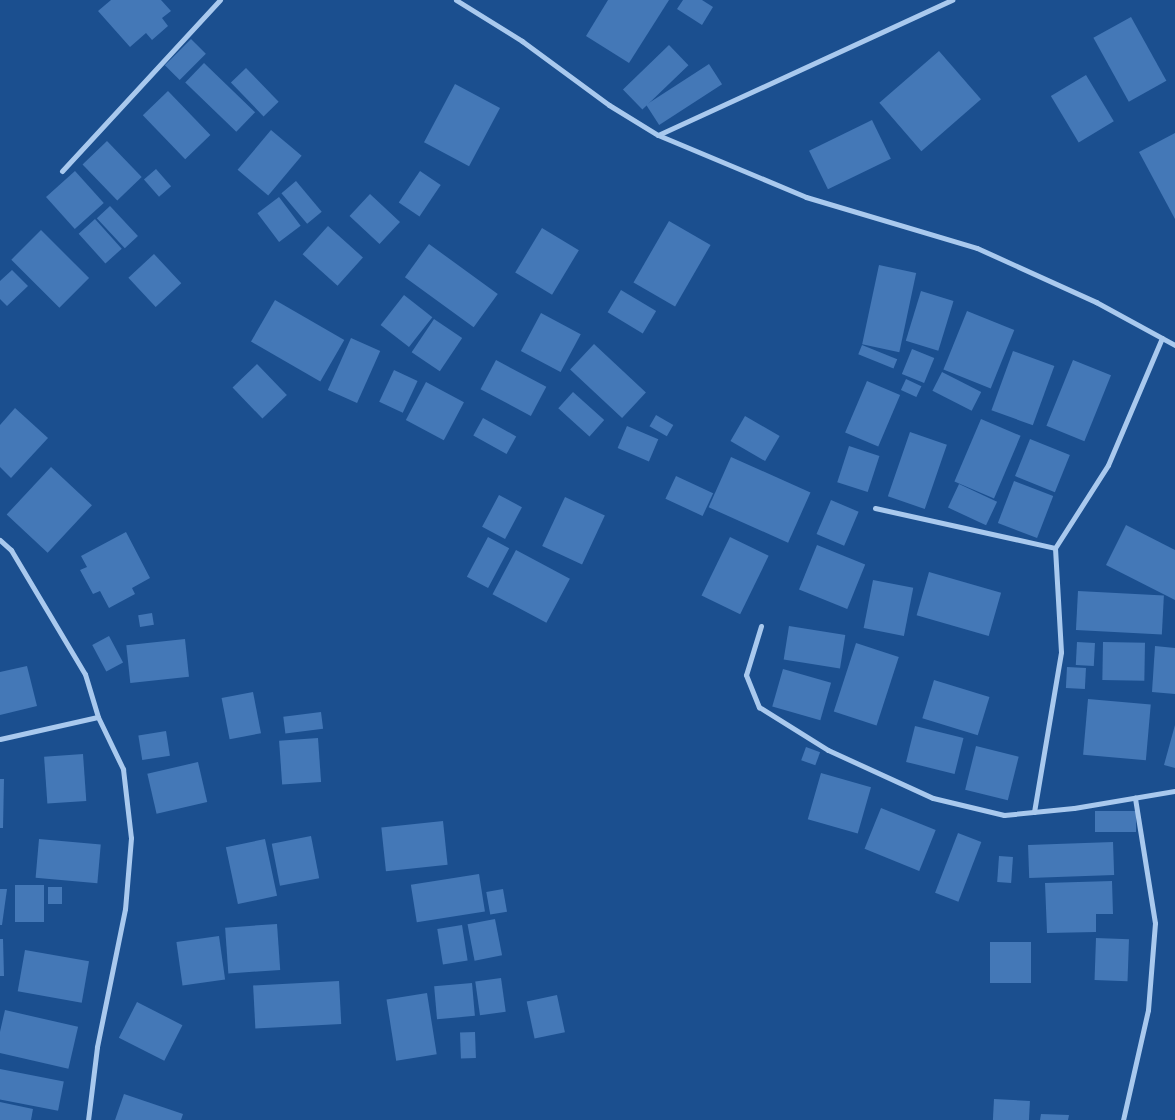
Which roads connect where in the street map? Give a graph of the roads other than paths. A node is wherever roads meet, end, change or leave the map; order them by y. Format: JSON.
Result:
{"nodes":[{"id":1,"x":220,"y":0,"type":"edge"},
{"id":2,"x":456,"y":0,"type":"edge"},
{"id":3,"x":952,"y":0,"type":"edge"},
{"id":4,"x":658,"y":135,"type":"junction"},
{"id":5,"x":62,"y":171,"type":"dead end"},
{"id":6,"x":1162,"y":338,"type":"junction"},
{"id":7,"x":1175,"y":346,"type":"edge"},
{"id":8,"x":876,"y":508,"type":"dead end"},
{"id":9,"x":0,"y":540,"type":"edge"},
{"id":10,"x":1055,"y":548,"type":"junction"},
{"id":11,"x":761,"y":626,"type":"dead end"},
{"id":12,"x":98,"y":716,"type":"junction"},
{"id":13,"x":0,"y":739,"type":"edge"},
{"id":14,"x":1175,"y":791,"type":"edge"},
{"id":15,"x":1135,"y":798,"type":"junction"},
{"id":16,"x":1034,"y":812,"type":"junction"},
{"id":17,"x":88,"y":1120,"type":"edge"},
{"id":18,"x":1123,"y":1120,"type":"edge"}],
"edges":[{"from":1,"to":5,"type":"street"},
{"from":2,"to":4,"type":"street"},
{"from":3,"to":4,"type":"street"},
{"from":4,"to":6,"type":"street"},
{"from":6,"to":7,"type":"street"},
{"from":6,"to":10,"type":"street"},
{"from":8,"to":10,"type":"street"},
{"from":9,"to":12,"type":"street"},
{"from":10,"to":16,"type":"street"},
{"from":11,"to":16,"type":"street"},
{"from":12,"to":13,"type":"street"},
{"from":12,"to":17,"type":"street"},
{"from":14,"to":15,"type":"street"},
{"from":15,"to":16,"type":"street"},
{"from":15,"to":18,"type":"street"}]}
